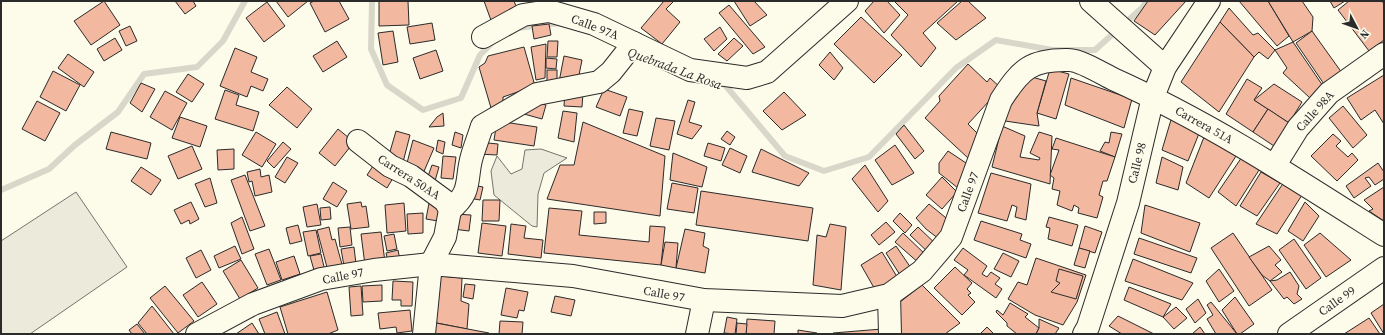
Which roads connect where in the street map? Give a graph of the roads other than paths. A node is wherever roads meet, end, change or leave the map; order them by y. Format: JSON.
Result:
{"nodes":[{"id":1,"x":847,"y":1,"type":"edge"},
{"id":2,"x":1209,"y":1,"type":"edge"},
{"id":3,"x":1098,"y":7,"type":"edge"},
{"id":4,"x":483,"y":37,"type":"dead end"},
{"id":5,"x":632,"y":46,"type":"junction"},
{"id":6,"x":1384,"y":54,"type":"edge"},
{"id":7,"x":1165,"y":67,"type":"junction"},
{"id":8,"x":1014,"y":80,"type":"joint"},
{"id":9,"x":1154,"y":97,"type":"junction"},
{"id":10,"x":358,"y":141,"type":"dead end"},
{"id":11,"x":1275,"y":165,"type":"junction"},
{"id":12,"x":450,"y":210,"type":"junction"},
{"id":13,"x":1384,"y":235,"type":"edge"},
{"id":14,"x":431,"y":264,"type":"junction"},
{"id":15,"x":1384,"y":268,"type":"edge"},
{"id":16,"x":889,"y":295,"type":"junction"},
{"id":17,"x":704,"y":300,"type":"junction"},
{"id":18,"x":197,"y":334,"type":"edge"},
{"id":19,"x":424,"y":334,"type":"edge"},
{"id":20,"x":697,"y":334,"type":"edge"},
{"id":21,"x":890,"y":334,"type":"edge"},
{"id":22,"x":1084,"y":334,"type":"edge"},
{"id":23,"x":1289,"y":334,"type":"edge"}],
"edges":[{"from":1,"to":5,"type":"street","name":"Calle 97A"},
{"from":2,"to":7,"type":"street","name":"Calle 98"},
{"from":3,"to":7,"type":"street"},
{"from":4,"to":5,"type":"street","name":"Calle 97A"},
{"from":5,"to":12,"type":"street"},
{"from":6,"to":11,"type":"street","name":"Calle 98A"},
{"from":7,"to":9,"type":"street","name":"Calle 98"},
{"from":8,"to":9,"type":"street","name":"Carrera 51A"},
{"from":8,"to":16,"type":"street","name":"Calle 97"},
{"from":9,"to":11,"type":"street","name":"Carrera 51A"},
{"from":9,"to":22,"type":"street","name":"Calle 98"},
{"from":10,"to":12,"type":"street","name":"Carrera 50AA"},
{"from":11,"to":13,"type":"street","name":"Carrera 51A"},
{"from":12,"to":14,"type":"street","name":"Carrera 50AA"},
{"from":14,"to":17,"type":"street","name":"Calle 97"},
{"from":14,"to":18,"type":"street","name":"Calle 97"},
{"from":14,"to":19,"type":"street","name":"Carrera 50AA"},
{"from":15,"to":23,"type":"street","name":"Calle 99"},
{"from":16,"to":17,"type":"street","name":"Calle 97"},
{"from":16,"to":21,"type":"street"},
{"from":17,"to":20,"type":"street"}]}
